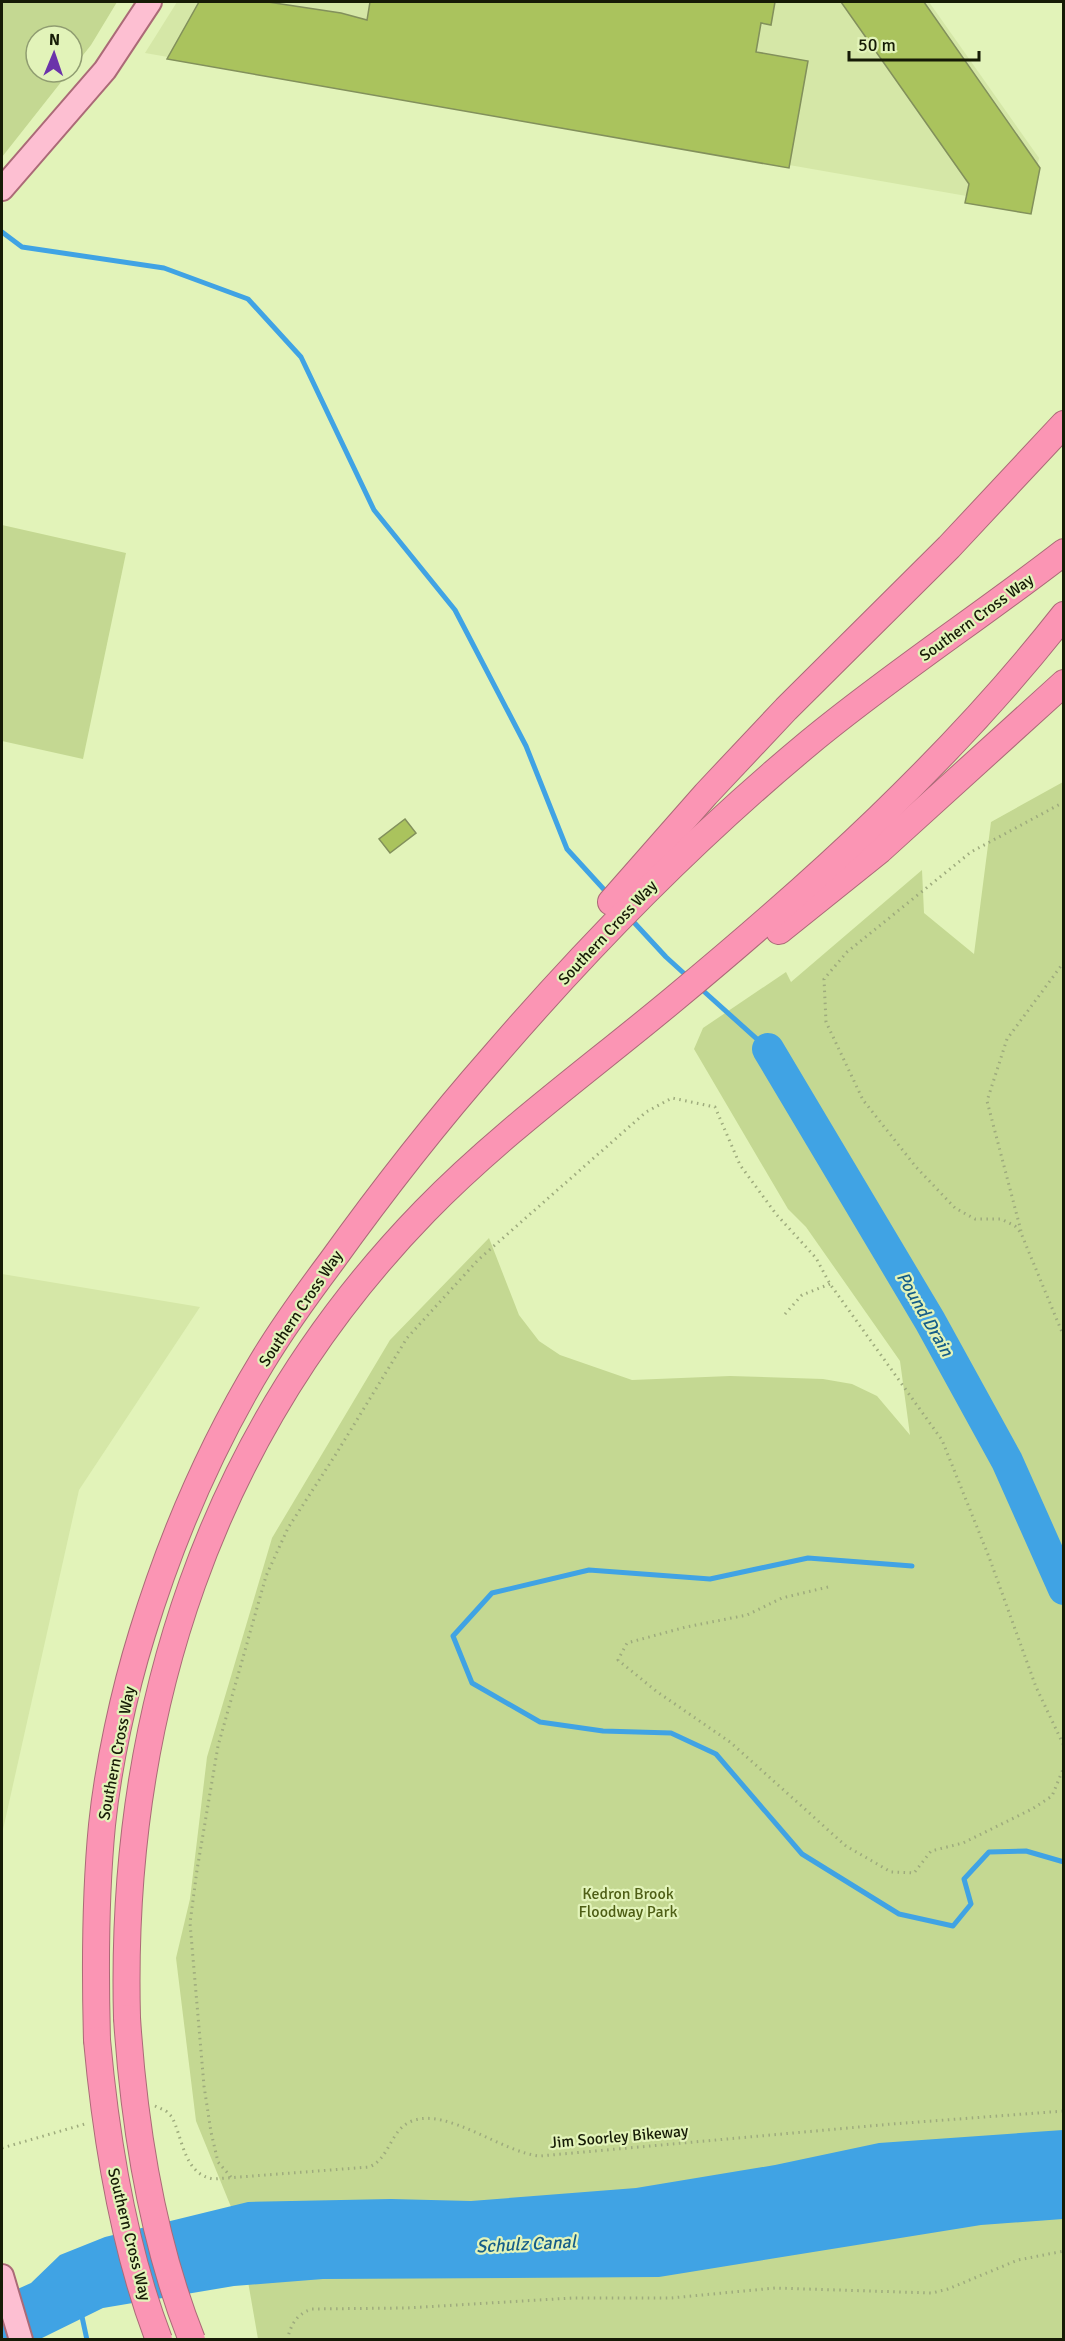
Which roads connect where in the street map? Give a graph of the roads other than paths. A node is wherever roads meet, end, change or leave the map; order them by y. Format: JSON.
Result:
{"nodes":[{"id":1,"x":150,"y":2,"type":"edge"},
{"id":2,"x":2,"y":189,"type":"edge"},
{"id":3,"x":1064,"y":424,"type":"edge"},
{"id":4,"x":1064,"y":552,"type":"edge"},
{"id":5,"x":1064,"y":615,"type":"edge"},
{"id":6,"x":1064,"y":683,"type":"edge"},
{"id":7,"x":636,"y":887,"type":"junction"},
{"id":8,"x":739,"y":953,"type":"junction"},
{"id":9,"x":2,"y":2276,"type":"edge"},
{"id":10,"x":21,"y":2340,"type":"edge"},
{"id":11,"x":159,"y":2340,"type":"edge"},
{"id":12,"x":192,"y":2340,"type":"edge"}],
"edges":[{"from":1,"to":2,"type":"main road"},
{"from":3,"to":7,"type":"highway"},
{"from":4,"to":7,"type":"highway","name":"Southern Cross Way"},
{"from":5,"to":8,"type":"highway"},
{"from":6,"to":8,"type":"highway"},
{"from":7,"to":11,"type":"highway","name":"Southern Cross Way","bridge":true},
{"from":8,"to":12,"type":"highway","name":"Southern Cross Way","bridge":true},
{"from":9,"to":10,"type":"main road"}]}
